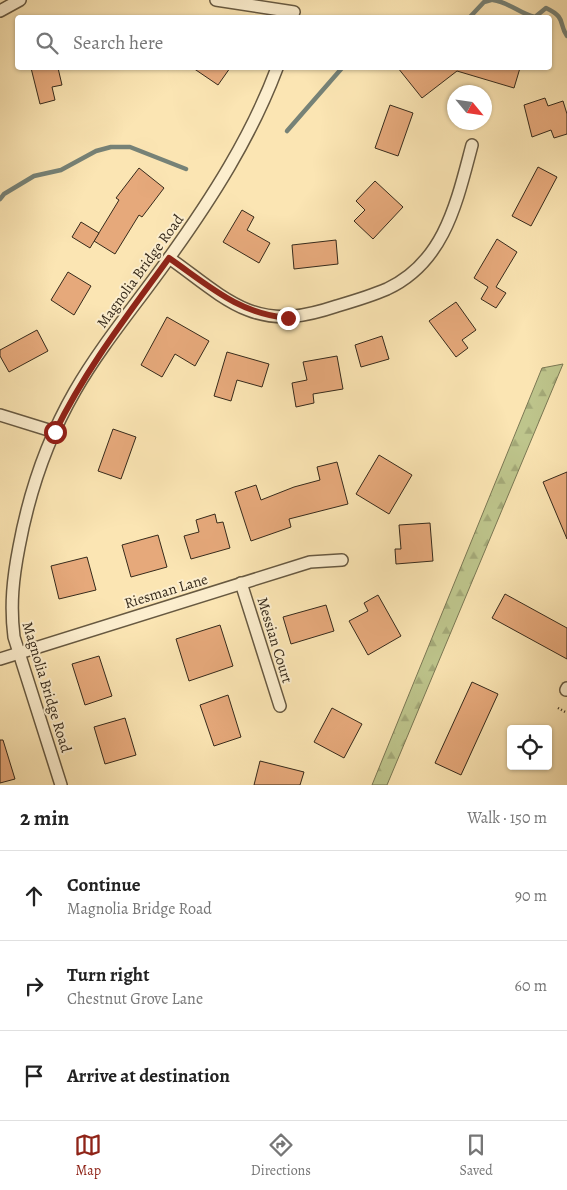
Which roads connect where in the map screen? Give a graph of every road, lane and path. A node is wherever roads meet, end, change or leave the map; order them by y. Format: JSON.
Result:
{"nodes":[{"id":1,"x":20,"y":0,"type":"edge"},
{"id":2,"x":216,"y":0,"type":"edge"},
{"id":3,"x":298,"y":0,"type":"edge"},
{"id":4,"x":0,"y":11,"type":"edge"},
{"id":5,"x":293,"y":14,"type":"edge"},
{"id":6,"x":276,"y":70,"type":"edge"},
{"id":7,"x":472,"y":144,"type":"dead end"},
{"id":8,"x":169,"y":258,"type":"junction"},
{"id":9,"x":0,"y":415,"type":"edge"},
{"id":10,"x":55,"y":432,"type":"junction"},
{"id":11,"x":342,"y":560,"type":"dead end"},
{"id":12,"x":242,"y":583,"type":"junction"},
{"id":13,"x":20,"y":653,"type":"junction"},
{"id":14,"x":0,"y":659,"type":"edge"},
{"id":15,"x":280,"y":706,"type":"dead end"},
{"id":16,"x":558,"y":708,"type":"dead end"},
{"id":17,"x":567,"y":713,"type":"edge"},
{"id":18,"x":61,"y":785,"type":"edge"}],
"edges":[{"from":1,"to":4,"type":"street"},
{"from":2,"to":5,"type":"street"},
{"from":3,"to":5,"type":"street"},
{"from":6,"to":8,"type":"street","name":"Magnolia Bridge Road"},
{"from":7,"to":8,"type":"street"},
{"from":8,"to":10,"type":"street","name":"Magnolia Bridge Road"},
{"from":9,"to":10,"type":"street"},
{"from":10,"to":13,"type":"street","name":"Magnolia Bridge Road"},
{"from":11,"to":12,"type":"street","name":"Riesman Lane"},
{"from":12,"to":13,"type":"street","name":"Riesman Lane"},
{"from":12,"to":15,"type":"street","name":"Messian Court"},
{"from":13,"to":14,"type":"street","name":"Riesman Lane"},
{"from":13,"to":18,"type":"street","name":"Magnolia Bridge Road"},
{"from":16,"to":17,"type":"path"}]}
